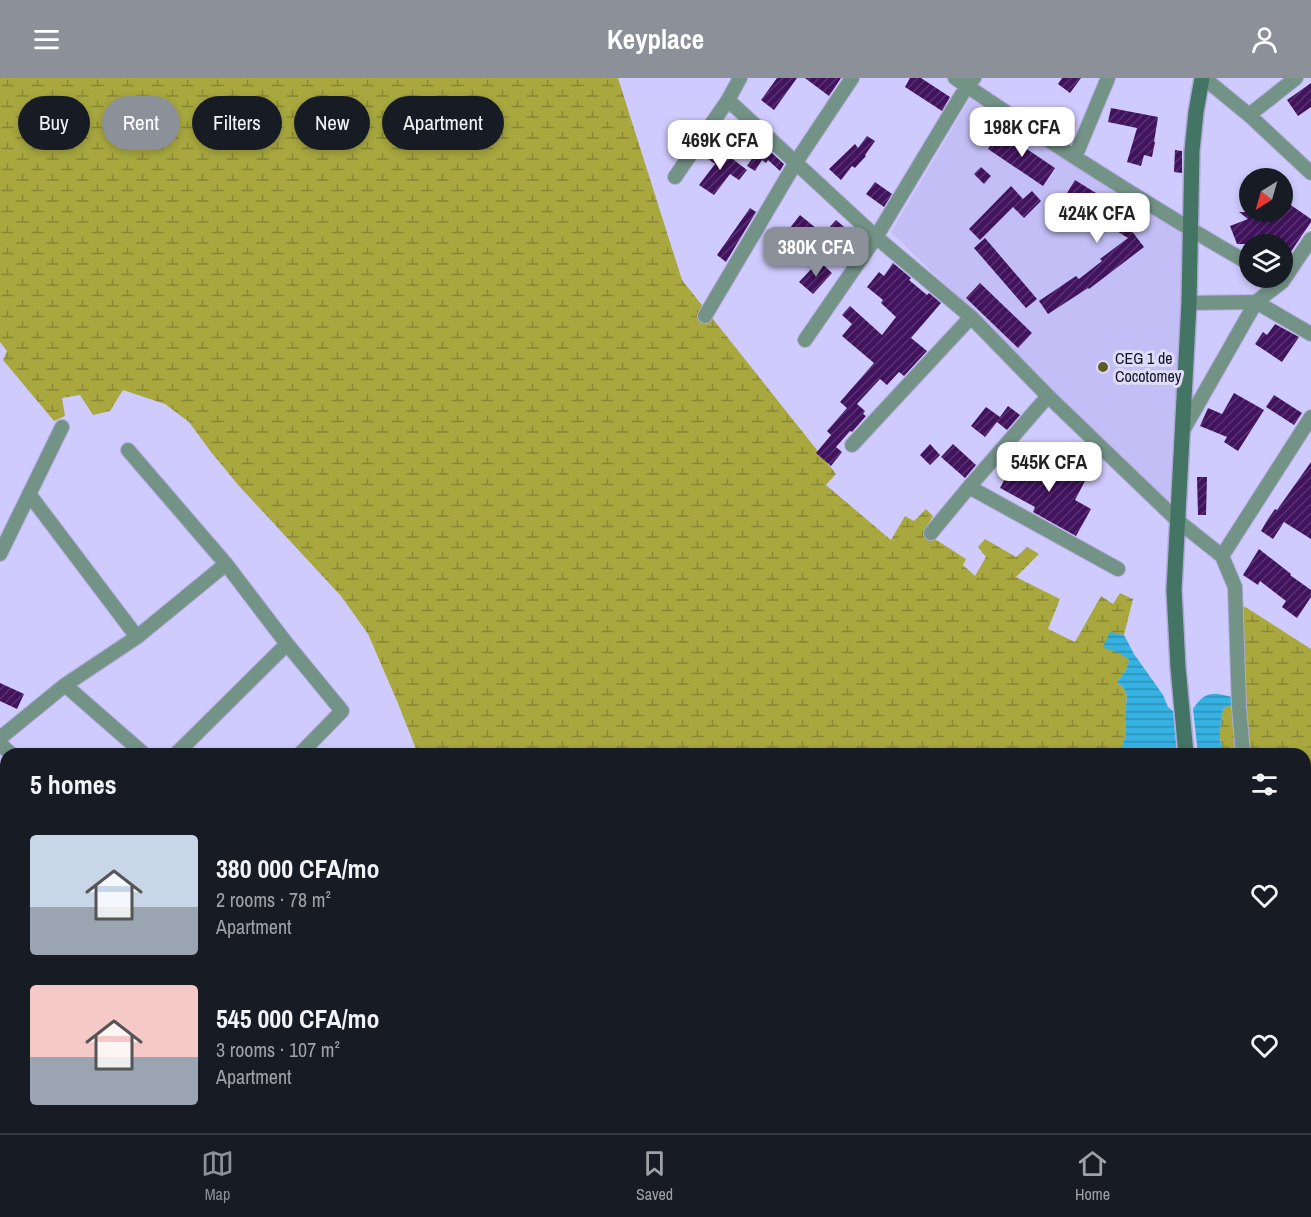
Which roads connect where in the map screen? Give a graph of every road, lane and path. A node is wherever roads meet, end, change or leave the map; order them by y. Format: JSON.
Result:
{"nodes":[{"id":1,"x":740,"y":78,"type":"edge"},
{"id":2,"x":852,"y":78,"type":"edge"},
{"id":3,"x":1108,"y":78,"type":"edge"},
{"id":4,"x":1203,"y":78,"type":"edge"},
{"id":5,"x":1296,"y":78,"type":"edge"},
{"id":6,"x":965,"y":81,"type":"edge"},
{"id":7,"x":728,"y":100,"type":"junction"},
{"id":8,"x":1249,"y":115,"type":"junction"},
{"id":9,"x":1075,"y":157,"type":"junction"},
{"id":10,"x":796,"y":162,"type":"junction"},
{"id":11,"x":1311,"y":173,"type":"edge"},
{"id":12,"x":675,"y":177,"type":"dead end"},
{"id":13,"x":1190,"y":229,"type":"junction"},
{"id":14,"x":876,"y":237,"type":"junction"},
{"id":15,"x":1311,"y":239,"type":"edge"},
{"id":16,"x":1239,"y":258,"type":"edge"},
{"id":17,"x":1293,"y":261,"type":"edge"},
{"id":18,"x":1270,"y":288,"type":"edge"},
{"id":19,"x":1256,"y":302,"type":"junction"},
{"id":20,"x":1189,"y":303,"type":"junction"},
{"id":21,"x":705,"y":316,"type":"dead end"},
{"id":22,"x":971,"y":317,"type":"junction"},
{"id":23,"x":1311,"y":334,"type":"edge"},
{"id":24,"x":805,"y":340,"type":"dead end"},
{"id":25,"x":1048,"y":396,"type":"junction"},
{"id":26,"x":1311,"y":417,"type":"edge"},
{"id":27,"x":62,"y":427,"type":"dead end"},
{"id":28,"x":1182,"y":432,"type":"junction"},
{"id":29,"x":852,"y":446,"type":"dead end"},
{"id":30,"x":128,"y":450,"type":"dead end"},
{"id":31,"x":969,"y":487,"type":"junction"},
{"id":32,"x":29,"y":494,"type":"junction"},
{"id":33,"x":1178,"y":521,"type":"junction"},
{"id":34,"x":931,"y":533,"type":"dead end"},
{"id":35,"x":0,"y":554,"type":"edge"},
{"id":36,"x":1222,"y":556,"type":"junction"},
{"id":37,"x":226,"y":564,"type":"junction"},
{"id":38,"x":1118,"y":569,"type":"dead end"},
{"id":39,"x":137,"y":637,"type":"junction"},
{"id":40,"x":286,"y":644,"type":"junction"},
{"id":41,"x":65,"y":685,"type":"junction"},
{"id":42,"x":0,"y":738,"type":"edge"},
{"id":43,"x":137,"y":748,"type":"edge"},
{"id":44,"x":182,"y":748,"type":"edge"},
{"id":45,"x":306,"y":748,"type":"edge"},
{"id":46,"x":1185,"y":748,"type":"edge"},
{"id":47,"x":1242,"y":748,"type":"edge"}],
"edges":[{"from":1,"to":7,"type":"street"},
{"from":2,"to":10,"type":"street"},
{"from":3,"to":9,"type":"street"},
{"from":4,"to":8,"type":"street"},
{"from":4,"to":13,"type":"main road"},
{"from":5,"to":8,"type":"street"},
{"from":6,"to":9,"type":"street"},
{"from":6,"to":14,"type":"street"},
{"from":7,"to":10,"type":"street"},
{"from":7,"to":12,"type":"street"},
{"from":8,"to":11,"type":"street"},
{"from":9,"to":13,"type":"street"},
{"from":10,"to":14,"type":"street"},
{"from":10,"to":21,"type":"street"},
{"from":13,"to":16,"type":"street"},
{"from":13,"to":20,"type":"main road"},
{"from":14,"to":22,"type":"street"},
{"from":14,"to":24,"type":"street"},
{"from":15,"to":17,"type":"street"},
{"from":18,"to":19,"type":"street"},
{"from":19,"to":20,"type":"street"},
{"from":19,"to":23,"type":"street"},
{"from":19,"to":28,"type":"street"},
{"from":20,"to":28,"type":"main road"},
{"from":22,"to":25,"type":"street"},
{"from":22,"to":29,"type":"street"},
{"from":25,"to":31,"type":"street"},
{"from":25,"to":33,"type":"street"},
{"from":26,"to":36,"type":"street"},
{"from":27,"to":32,"type":"street"},
{"from":28,"to":33,"type":"main road"},
{"from":30,"to":37,"type":"street"},
{"from":31,"to":34,"type":"street"},
{"from":31,"to":38,"type":"street"},
{"from":32,"to":35,"type":"street"},
{"from":32,"to":39,"type":"street"},
{"from":33,"to":36,"type":"street"},
{"from":33,"to":46,"type":"main road"},
{"from":36,"to":47,"type":"street"},
{"from":37,"to":39,"type":"street"},
{"from":37,"to":40,"type":"street"},
{"from":39,"to":41,"type":"street"},
{"from":40,"to":44,"type":"street"},
{"from":40,"to":45,"type":"street"},
{"from":41,"to":42,"type":"street"},
{"from":41,"to":43,"type":"street"}]}
